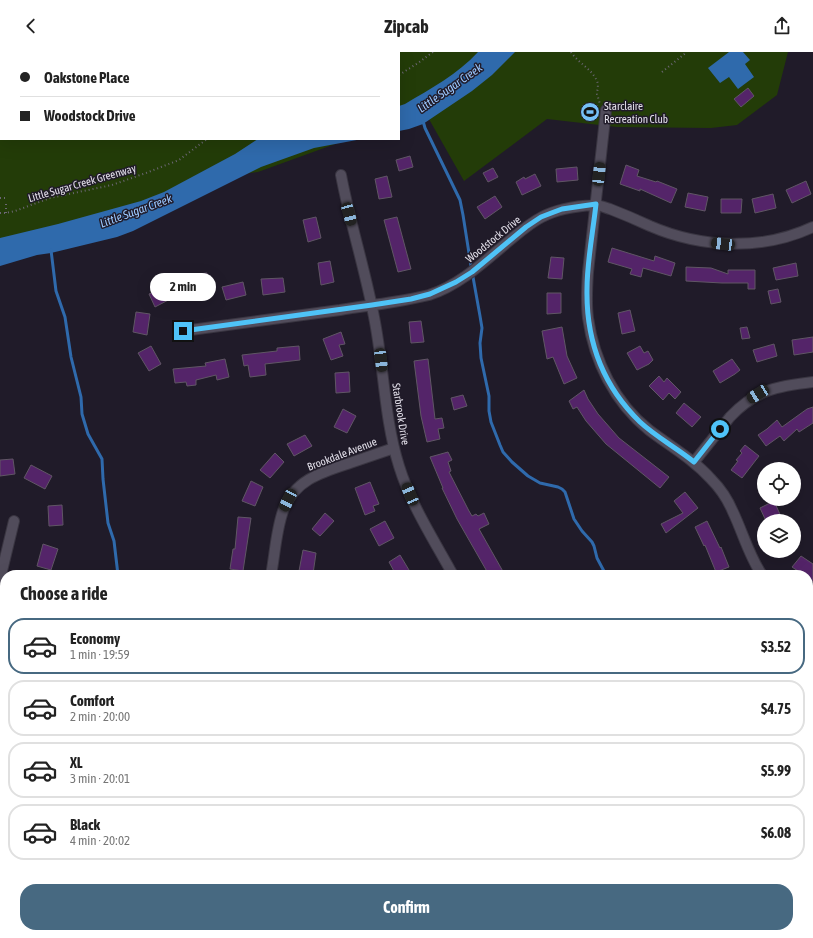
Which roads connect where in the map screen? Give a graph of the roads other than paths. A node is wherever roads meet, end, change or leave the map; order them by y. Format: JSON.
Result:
{"nodes":[{"id":1,"x":603,"y":107,"type":"road end"},
{"id":2,"x":342,"y":175,"type":"dead end"},
{"id":3,"x":596,"y":204,"type":"junction"},
{"id":4,"x":813,"y":227,"type":"edge"},
{"id":5,"x":372,"y":305,"type":"junction"},
{"id":6,"x":183,"y":331,"type":"dead end"},
{"id":7,"x":813,"y":382,"type":"edge"},
{"id":8,"x":394,"y":448,"type":"junction"},
{"id":9,"x":694,"y":462,"type":"junction"},
{"id":10,"x":14,"y":521,"type":"dead end"},
{"id":11,"x":2,"y":570,"type":"edge"},
{"id":12,"x":272,"y":570,"type":"edge"},
{"id":13,"x":450,"y":570,"type":"edge"},
{"id":14,"x":759,"y":570,"type":"edge"}],
"edges":[{"from":1,"to":3,"type":"street"},
{"from":2,"to":5,"type":"street","name":"Starbrook Drive"},
{"from":3,"to":4,"type":"street","name":"Woodstock Drive"},
{"from":3,"to":5,"type":"street","name":"Woodstock Drive"},
{"from":3,"to":9,"type":"street"},
{"from":5,"to":6,"type":"street","name":"Woodstock Drive"},
{"from":5,"to":8,"type":"street","name":"Starbrook Drive"},
{"from":7,"to":9,"type":"street"},
{"from":8,"to":12,"type":"street","name":"Brookdale Avenue"},
{"from":8,"to":13,"type":"street","name":"Starbrook Drive"},
{"from":9,"to":14,"type":"street"},
{"from":10,"to":11,"type":"street"}]}
